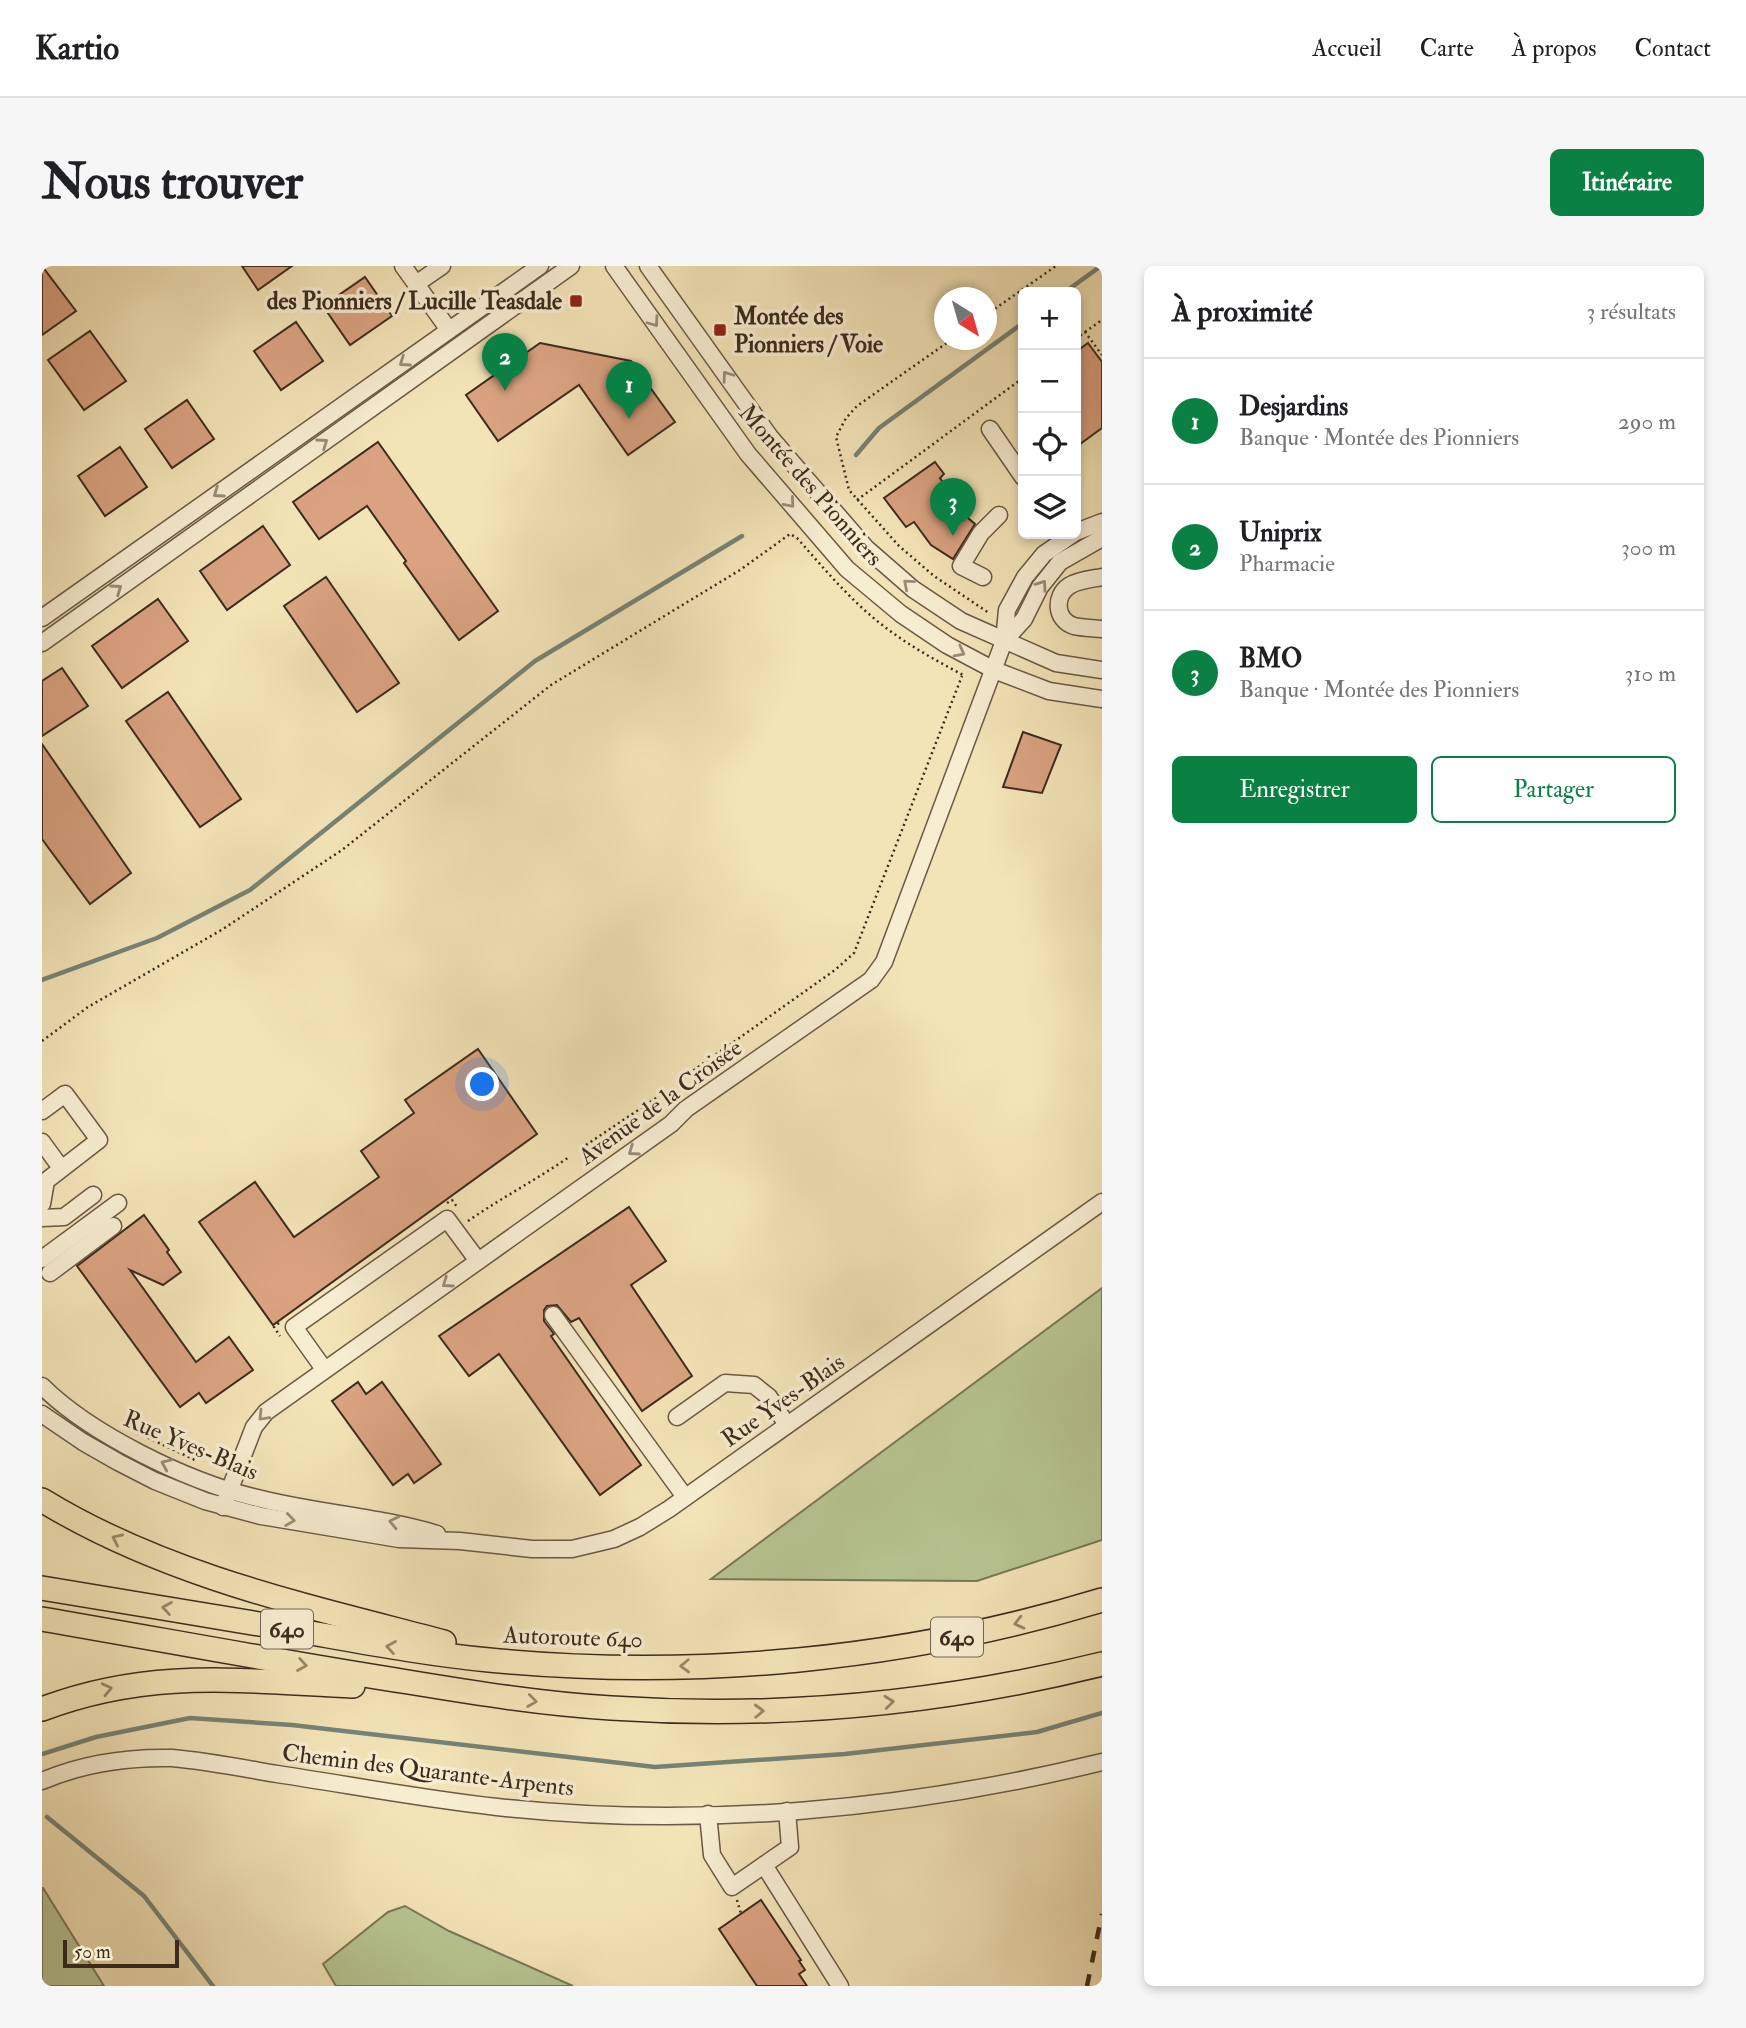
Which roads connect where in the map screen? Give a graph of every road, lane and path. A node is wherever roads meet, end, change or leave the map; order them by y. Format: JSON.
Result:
{"nodes":[{"id":1,"x":403,"y":266,"type":"edge"},
{"id":2,"x":442,"y":266,"type":"edge"},
{"id":3,"x":540,"y":266,"type":"edge"},
{"id":4,"x":571,"y":266,"type":"edge"},
{"id":5,"x":614,"y":266,"type":"edge"},
{"id":6,"x":648,"y":266,"type":"edge"},
{"id":7,"x":1056,"y":266,"type":"edge"},
{"id":8,"x":416,"y":284,"type":"junction"},
{"id":9,"x":997,"y":307,"type":"edge"},
{"id":10,"x":1102,"y":320,"type":"edge"},
{"id":11,"x":1085,"y":332,"type":"junction"},
{"id":12,"x":443,"y":334,"type":"junction"},
{"id":13,"x":1081,"y":335,"type":"edge"},
{"id":14,"x":937,"y":350,"type":"edge"},
{"id":15,"x":449,"y":353,"type":"junction"},
{"id":16,"x":1102,"y":355,"type":"edge"},
{"id":17,"x":1018,"y":382,"type":"edge"},
{"id":18,"x":990,"y":429,"type":"dead end"},
{"id":19,"x":272,"y":455,"type":"junction"},
{"id":20,"x":284,"y":471,"type":"junction"},
{"id":21,"x":1022,"y":476,"type":"edge"},
{"id":22,"x":857,"y":500,"type":"junction"},
{"id":23,"x":999,"y":516,"type":"dead end"},
{"id":24,"x":1102,"y":522,"type":"edge"},
{"id":25,"x":1081,"y":530,"type":"edge"},
{"id":26,"x":1102,"y":538,"type":"edge"},
{"id":27,"x":1064,"y":539,"type":"edge"},
{"id":28,"x":983,"y":577,"type":"dead end"},
{"id":29,"x":1102,"y":577,"type":"edge"},
{"id":30,"x":68,"y":600,"type":"junction"},
{"id":31,"x":989,"y":613,"type":"dead end"},
{"id":32,"x":80,"y":616,"type":"junction"},
{"id":33,"x":42,"y":618,"type":"edge"},
{"id":34,"x":1102,"y":629,"type":"edge"},
{"id":35,"x":1004,"y":641,"type":"junction"},
{"id":36,"x":42,"y":643,"type":"edge"},
{"id":37,"x":994,"y":670,"type":"junction"},
{"id":38,"x":1102,"y":670,"type":"edge"},
{"id":39,"x":1102,"y":699,"type":"edge"},
{"id":40,"x":42,"y":1041,"type":"edge"},
{"id":41,"x":680,"y":1080,"type":"dead end"},
{"id":42,"x":662,"y":1094,"type":"dead end"},
{"id":43,"x":42,"y":1111,"type":"edge"},
{"id":44,"x":42,"y":1142,"type":"edge"},
{"id":45,"x":586,"y":1145,"type":"dead end"},
{"id":46,"x":569,"y":1157,"type":"dead end"},
{"id":47,"x":61,"y":1168,"type":"junction"},
{"id":48,"x":93,"y":1195,"type":"dead end"},
{"id":49,"x":1102,"y":1202,"type":"edge"},
{"id":50,"x":118,"y":1203,"type":"dead end"},
{"id":51,"x":42,"y":1204,"type":"edge"},
{"id":52,"x":42,"y":1218,"type":"edge"},
{"id":53,"x":467,"y":1222,"type":"dead end"},
{"id":54,"x":113,"y":1226,"type":"dead end"},
{"id":55,"x":478,"y":1261,"type":"junction"},
{"id":56,"x":46,"y":1266,"type":"edge"},
{"id":57,"x":553,"y":1315,"type":"dead end"},
{"id":58,"x":324,"y":1369,"type":"junction"},
{"id":59,"x":42,"y":1386,"type":"edge"},
{"id":60,"x":60,"y":1404,"type":"junction"},
{"id":61,"x":45,"y":1416,"type":"edge"},
{"id":62,"x":677,"y":1417,"type":"dead end"},
{"id":63,"x":787,"y":1425,"type":"junction"},
{"id":64,"x":131,"y":1429,"type":"dead end"},
{"id":65,"x":206,"y":1466,"type":"dead end"},
{"id":66,"x":229,"y":1490,"type":"junction"},
{"id":67,"x":685,"y":1497,"type":"junction"},
{"id":68,"x":42,"y":1500,"type":"edge"},
{"id":69,"x":223,"y":1507,"type":"junction"},
{"id":70,"x":460,"y":1541,"type":"junction"},
{"id":71,"x":42,"y":1588,"type":"edge"},
{"id":72,"x":1102,"y":1600,"type":"edge"},
{"id":73,"x":42,"y":1619,"type":"edge"},
{"id":74,"x":532,"y":1663,"type":"junction"},
{"id":75,"x":1102,"y":1664,"type":"edge"},
{"id":76,"x":465,"y":1691,"type":"junction"},
{"id":77,"x":42,"y":1709,"type":"edge"},
{"id":78,"x":1102,"y":1762,"type":"edge"},
{"id":79,"x":42,"y":1781,"type":"edge"},
{"id":80,"x":787,"y":1811,"type":"junction"},
{"id":81,"x":708,"y":1814,"type":"junction"},
{"id":82,"x":764,"y":1865,"type":"junction"},
{"id":83,"x":840,"y":1986,"type":"edge"}],
"edges":[{"from":1,"to":8,"type":"street"},
{"from":2,"to":8,"type":"street"},
{"from":3,"to":12,"type":"street"},
{"from":4,"to":15,"type":"street"},
{"from":5,"to":37,"type":"street","name":"Montée des Pionniers","one_way":true},
{"from":35,"to":6,"type":"street","name":"Montée des Pionniers","one_way":true},
{"from":7,"to":9,"type":"path"},
{"from":8,"to":12,"type":"street"},
{"from":10,"to":11,"type":"path"},
{"from":11,"to":13,"type":"path"},
{"from":11,"to":16,"type":"path"},
{"from":12,"to":15,"type":"street"},
{"from":12,"to":19,"type":"street","one_way":true},
{"from":14,"to":22,"type":"path"},
{"from":20,"to":15,"type":"street","one_way":true},
{"from":17,"to":22,"type":"path"},
{"from":18,"to":21,"type":"street"},
{"from":19,"to":20,"type":"street"},
{"from":19,"to":30,"type":"street","one_way":true},
{"from":32,"to":20,"type":"street","one_way":true},
{"from":22,"to":31,"type":"path"},
{"from":23,"to":28,"type":"street"},
{"from":24,"to":25,"type":"street"},
{"from":35,"to":26,"type":"street","one_way":true},
{"from":27,"to":35,"type":"street"},
{"from":29,"to":34,"type":"street"},
{"from":30,"to":32,"type":"street"},
{"from":30,"to":33,"type":"street"},
{"from":32,"to":36,"type":"street"},
{"from":35,"to":37,"type":"street","name":"Avenue de la Croisée"},
{"from":35,"to":38,"type":"street","name":"Montée des Pionniers"},
{"from":37,"to":39,"type":"street","name":"Montée des Pionniers"},
{"from":37,"to":55,"type":"street","name":"Avenue de la Croisée","one_way":true},
{"from":40,"to":41,"type":"path","name":"Avenue de la Croisée"},
{"from":42,"to":45,"type":"path","name":"Avenue de la Croisée"},
{"from":43,"to":47,"type":"street"},
{"from":44,"to":47,"type":"street"},
{"from":46,"to":53,"type":"path","name":"Avenue de la Croisée"},
{"from":47,"to":51,"type":"street"},
{"from":48,"to":52,"type":"street"},
{"from":49,"to":63,"type":"street","name":"Rue Yves-Blais"},
{"from":50,"to":56,"type":"street"},
{"from":54,"to":56,"type":"street"},
{"from":55,"to":58,"type":"street","name":"Avenue de la Croisée","one_way":true},
{"from":55,"to":58,"type":"street"},
{"from":57,"to":67,"type":"street"},
{"from":58,"to":66,"type":"street","name":"Avenue de la Croisée","one_way":true},
{"from":59,"to":60,"type":"street","name":"Rue Yves-Blais"},
{"from":60,"to":61,"type":"street"},
{"from":66,"to":60,"type":"street","name":"Rue Yves-Blais","one_way":true},
{"from":61,"to":69,"type":"street","name":"Rue Yves-Blais"},
{"from":62,"to":63,"type":"street"},
{"from":63,"to":67,"type":"street","name":"Rue Yves-Blais"},
{"from":64,"to":65,"type":"path"},
{"from":66,"to":69,"type":"street","name":"Avenue de la Croisée"},
{"from":70,"to":66,"type":"street","name":"Rue Yves-Blais","one_way":true},
{"from":67,"to":70,"type":"street","name":"Rue Yves-Blais"},
{"from":74,"to":68,"type":"highway","one_way":true},
{"from":69,"to":70,"type":"street","name":"Rue Yves-Blais","one_way":true},
{"from":74,"to":71,"type":"highway","name":"Autoroute 640","number":"640","one_way":true},
{"from":72,"to":74,"type":"highway","name":"Autoroute 640","number":"640","one_way":true},
{"from":73,"to":76,"type":"highway","number":"640","one_way":true},
{"from":76,"to":75,"type":"highway","number":"640","one_way":true},
{"from":77,"to":76,"type":"highway","one_way":true},
{"from":78,"to":80,"type":"street","name":"Chemin des Quarante-Arpents"},
{"from":79,"to":81,"type":"street","name":"Chemin des Quarante-Arpents"},
{"from":80,"to":81,"type":"street","name":"Chemin des Quarante-Arpents"},
{"from":80,"to":82,"type":"street"},
{"from":81,"to":82,"type":"street"},
{"from":82,"to":83,"type":"street"}]}
